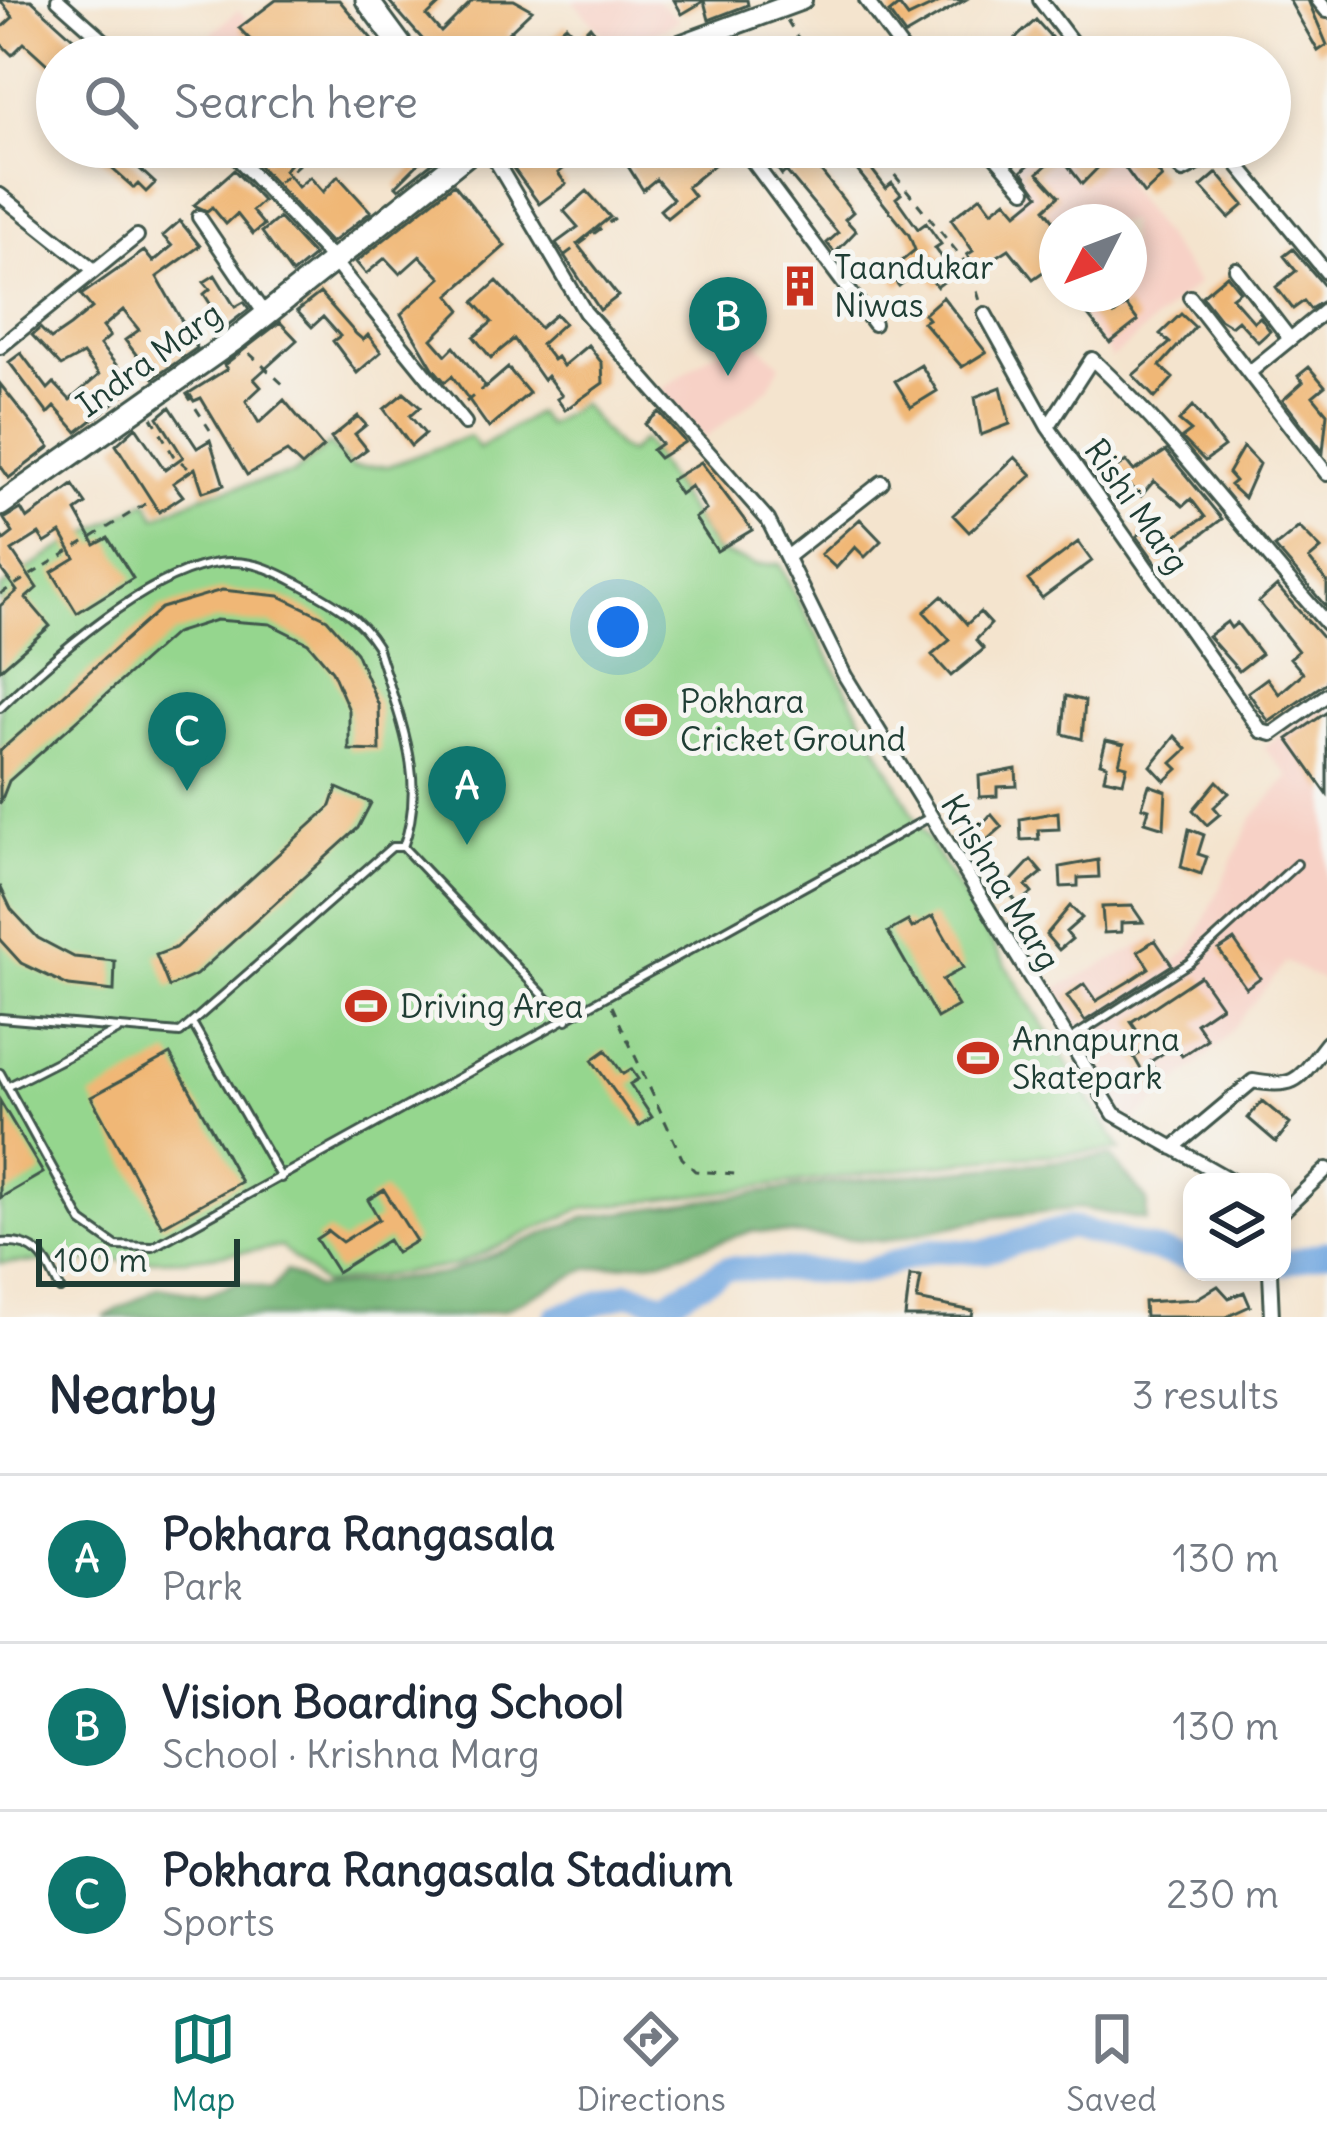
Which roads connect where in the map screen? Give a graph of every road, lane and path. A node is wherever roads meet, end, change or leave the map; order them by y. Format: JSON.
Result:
{"nodes":[{"id":1,"x":58,"y":0,"type":"edge"},
{"id":2,"x":367,"y":0,"type":"edge"},
{"id":3,"x":802,"y":0,"type":"edge"},
{"id":4,"x":866,"y":0,"type":"edge"},
{"id":5,"x":1040,"y":0,"type":"edge"},
{"id":6,"x":1318,"y":0,"type":"edge"},
{"id":7,"x":780,"y":8,"type":"junction"},
{"id":8,"x":1327,"y":10,"type":"edge"},
{"id":9,"x":98,"y":36,"type":"edge"},
{"id":10,"x":394,"y":36,"type":"edge"},
{"id":11,"x":719,"y":36,"type":"edge"},
{"id":12,"x":797,"y":36,"type":"edge"},
{"id":13,"x":893,"y":36,"type":"edge"},
{"id":14,"x":1067,"y":36,"type":"edge"},
{"id":15,"x":247,"y":168,"type":"edge"},
{"id":16,"x":295,"y":168,"type":"edge"},
{"id":17,"x":449,"y":168,"type":"edge"},
{"id":18,"x":500,"y":168,"type":"edge"},
{"id":19,"x":758,"y":168,"type":"edge"},
{"id":20,"x":889,"y":168,"type":"edge"},
{"id":21,"x":1005,"y":168,"type":"edge"},
{"id":22,"x":1241,"y":168,"type":"edge"},
{"id":23,"x":1024,"y":190,"type":"dead end"},
{"id":24,"x":269,"y":192,"type":"junction"},
{"id":25,"x":0,"y":195,"type":"edge"},
{"id":26,"x":199,"y":218,"type":"dead end"},
{"id":27,"x":615,"y":218,"type":"dead end"},
{"id":28,"x":136,"y":236,"type":"dead end"},
{"id":29,"x":331,"y":258,"type":"junction"},
{"id":30,"x":554,"y":263,"type":"junction"},
{"id":31,"x":93,"y":269,"type":"junction"},
{"id":32,"x":1236,"y":269,"type":"dead end"},
{"id":33,"x":1327,"y":273,"type":"edge"},
{"id":34,"x":1190,"y":297,"type":"dead end"},
{"id":35,"x":1327,"y":309,"type":"edge"},
{"id":36,"x":265,"y":314,"type":"junction"},
{"id":37,"x":985,"y":314,"type":"joint"},
{"id":38,"x":874,"y":324,"type":"dead end"},
{"id":39,"x":237,"y":338,"type":"junction"},
{"id":40,"x":1290,"y":340,"type":"junction"},
{"id":41,"x":0,"y":347,"type":"edge"},
{"id":42,"x":1251,"y":371,"type":"junction"},
{"id":43,"x":178,"y":381,"type":"junction"},
{"id":44,"x":492,"y":381,"type":"dead end"},
{"id":45,"x":287,"y":388,"type":"dead end"},
{"id":46,"x":145,"y":405,"type":"junction"},
{"id":47,"x":456,"y":411,"type":"junction"},
{"id":48,"x":465,"y":423,"type":"dead end"},
{"id":49,"x":1048,"y":427,"type":"junction"},
{"id":50,"x":210,"y":430,"type":"dead end"},
{"id":51,"x":195,"y":474,"type":"dead end"},
{"id":52,"x":1327,"y":475,"type":"edge"},
{"id":53,"x":882,"y":482,"type":"dead end"},
{"id":54,"x":147,"y":503,"type":"dead end"},
{"id":55,"x":0,"y":505,"type":"edge"},
{"id":56,"x":787,"y":557,"type":"junction"},
{"id":57,"x":0,"y":594,"type":"edge"},
{"id":58,"x":1327,"y":624,"type":"edge"},
{"id":59,"x":1327,"y":694,"type":"edge"},
{"id":60,"x":0,"y":708,"type":"edge"},
{"id":61,"x":931,"y":818,"type":"junction"},
{"id":62,"x":404,"y":847,"type":"junction"},
{"id":63,"x":1297,"y":864,"type":"dead end"},
{"id":64,"x":607,"y":998,"type":"junction"},
{"id":65,"x":0,"y":1018,"type":"edge"},
{"id":66,"x":567,"y":1020,"type":"junction"},
{"id":67,"x":194,"y":1025,"type":"junction"},
{"id":68,"x":117,"y":1031,"type":"junction"},
{"id":69,"x":1066,"y":1042,"type":"junction"},
{"id":70,"x":1327,"y":1043,"type":"edge"},
{"id":71,"x":0,"y":1073,"type":"edge"},
{"id":72,"x":8,"y":1087,"type":"junction"},
{"id":73,"x":1172,"y":1148,"type":"junction"},
{"id":74,"x":1327,"y":1169,"type":"edge"},
{"id":75,"x":1218,"y":1173,"type":"edge"},
{"id":76,"x":735,"y":1174,"type":"dead end"},
{"id":77,"x":281,"y":1178,"type":"junction"},
{"id":78,"x":1291,"y":1205,"type":"edge"},
{"id":79,"x":0,"y":1243,"type":"edge"},
{"id":80,"x":1269,"y":1281,"type":"edge"},
{"id":81,"x":60,"y":1289,"type":"dead end"},
{"id":82,"x":1267,"y":1316,"type":"edge"}],
"edges":[{"from":1,"to":9,"type":"street"},
{"from":2,"to":10,"type":"main road"},
{"from":3,"to":7,"type":"main road"},
{"from":4,"to":13,"type":"street"},
{"from":5,"to":14,"type":"street"},
{"from":6,"to":8,"type":"street"},
{"from":7,"to":11,"type":"main road"},
{"from":7,"to":12,"type":"path"},
{"from":15,"to":24,"type":"street"},
{"from":16,"to":24,"type":"path"},
{"from":17,"to":29,"type":"main road","name":"Indra Marg"},
{"from":18,"to":30,"type":"street","name":"Krishna Marg"},
{"from":19,"to":38,"type":"street"},
{"from":20,"to":37,"type":"path"},
{"from":21,"to":23,"type":"street"},
{"from":22,"to":33,"type":"street"},
{"from":24,"to":29,"type":"street"},
{"from":25,"to":31,"type":"street"},
{"from":26,"to":36,"type":"street"},
{"from":27,"to":30,"type":"path"},
{"from":28,"to":31,"type":"street"},
{"from":29,"to":36,"type":"main road","name":"Indra Marg"},
{"from":29,"to":47,"type":"street"},
{"from":30,"to":56,"type":"street","name":"Krishna Marg"},
{"from":31,"to":41,"type":"street"},
{"from":32,"to":40,"type":"street"},
{"from":34,"to":42,"type":"street"},
{"from":35,"to":40,"type":"street"},
{"from":36,"to":39,"type":"main road","name":"Indra Marg"},
{"from":37,"to":49,"type":"street"},
{"from":39,"to":43,"type":"main road","name":"Indra Marg"},
{"from":39,"to":45,"type":"path"},
{"from":40,"to":42,"type":"street"},
{"from":42,"to":52,"type":"street"},
{"from":43,"to":46,"type":"main road","name":"Indra Marg"},
{"from":43,"to":50,"type":"path"},
{"from":44,"to":47,"type":"path"},
{"from":46,"to":51,"type":"path"},
{"from":46,"to":55,"type":"main road","name":"Indra Marg"},
{"from":47,"to":48,"type":"street"},
{"from":49,"to":58,"type":"street","name":"Rishi Marg"},
{"from":49,"to":59,"type":"street","name":"Rishi Marg"},
{"from":53,"to":56,"type":"street"},
{"from":54,"to":57,"type":"path"},
{"from":56,"to":61,"type":"street","name":"Krishna Marg"},
{"from":60,"to":62,"type":"lane"},
{"from":61,"to":64,"type":"lane"},
{"from":61,"to":69,"type":"street","name":"Krishna Marg"},
{"from":62,"to":66,"type":"lane"},
{"from":62,"to":67,"type":"lane"},
{"from":63,"to":69,"type":"lane"},
{"from":64,"to":66,"type":"lane"},
{"from":64,"to":76,"type":"path"},
{"from":65,"to":68,"type":"lane"},
{"from":66,"to":77,"type":"lane"},
{"from":67,"to":68,"type":"lane"},
{"from":67,"to":77,"type":"lane"},
{"from":68,"to":72,"type":"lane"},
{"from":69,"to":73,"type":"street","name":"Krishna Marg"},
{"from":70,"to":73,"type":"street"},
{"from":71,"to":72,"type":"lane"},
{"from":72,"to":77,"type":"lane"},
{"from":73,"to":75,"type":"street","name":"Krishna Marg"},
{"from":74,"to":78,"type":"street"},
{"from":79,"to":81,"type":"lane"},
{"from":80,"to":82,"type":"street"}]}
